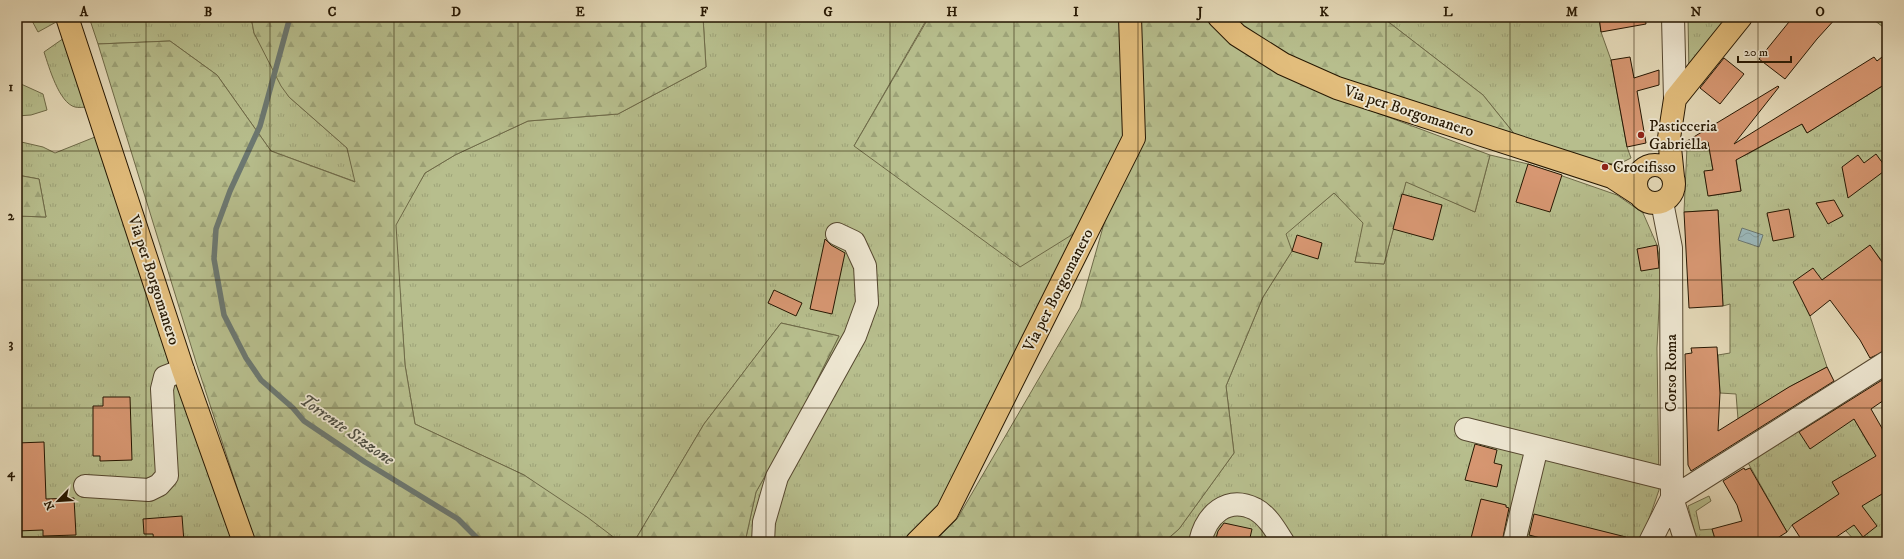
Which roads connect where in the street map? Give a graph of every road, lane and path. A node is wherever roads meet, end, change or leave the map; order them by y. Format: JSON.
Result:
{"nodes":[{"id":1,"x":67,"y":17,"type":"edge"},
{"id":2,"x":1130,"y":17,"type":"edge"},
{"id":3,"x":1219,"y":17,"type":"edge"},
{"id":4,"x":1673,"y":17,"type":"edge"},
{"id":5,"x":1741,"y":17,"type":"edge"},
{"id":6,"x":1675,"y":99,"type":"junction"},
{"id":7,"x":1668,"y":138,"type":"junction"},
{"id":8,"x":1649,"y":165,"type":"junction"},
{"id":9,"x":1612,"y":177,"type":"junction"},
{"id":10,"x":1673,"y":178,"type":"junction"},
{"id":11,"x":1649,"y":199,"type":"junction"},
{"id":12,"x":837,"y":234,"type":"dead end"},
{"id":13,"x":1887,"y":362,"type":"edge"},
{"id":14,"x":183,"y":370,"type":"junction"},
{"id":15,"x":1466,"y":429,"type":"dead end"},
{"id":16,"x":1537,"y":447,"type":"junction"},
{"id":17,"x":85,"y":486,"type":"dead end"},
{"id":18,"x":1672,"y":489,"type":"junction"},
{"id":19,"x":244,"y":542,"type":"edge"},
{"id":20,"x":763,"y":542,"type":"edge"},
{"id":21,"x":916,"y":542,"type":"edge"},
{"id":22,"x":1200,"y":542,"type":"edge"},
{"id":23,"x":1283,"y":542,"type":"edge"},
{"id":24,"x":1514,"y":542,"type":"edge"},
{"id":25,"x":1650,"y":542,"type":"edge"},
{"id":26,"x":1686,"y":542,"type":"edge"}],
"edges":[{"from":1,"to":14,"type":"main road","name":"Via per Borgomanero"},
{"from":2,"to":21,"type":"main road","name":"Via per Borgomanero"},
{"from":3,"to":9,"type":"main road","name":"Via per Borgomanero"},
{"from":4,"to":6,"type":"street"},
{"from":5,"to":6,"type":"main road"},
{"from":6,"to":7,"type":"main road"},
{"from":7,"to":8,"type":"main road"},
{"from":7,"to":10,"type":"main road"},
{"from":8,"to":9,"type":"main road"},
{"from":8,"to":10,"type":"main road"},
{"from":8,"to":11,"type":"main road"},
{"from":9,"to":11,"type":"main road","name":"Via per Borgomanero"},
{"from":10,"to":11,"type":"main road"},
{"from":11,"to":18,"type":"street","name":"Corso Roma"},
{"from":12,"to":20,"type":"street"},
{"from":13,"to":18,"type":"street"},
{"from":14,"to":17,"type":"street"},
{"from":14,"to":19,"type":"main road","name":"Via per Borgomanero"},
{"from":15,"to":16,"type":"street"},
{"from":16,"to":18,"type":"street"},
{"from":16,"to":24,"type":"street"},
{"from":18,"to":25,"type":"street"},
{"from":18,"to":26,"type":"street"},
{"from":22,"to":23,"type":"street"}]}
